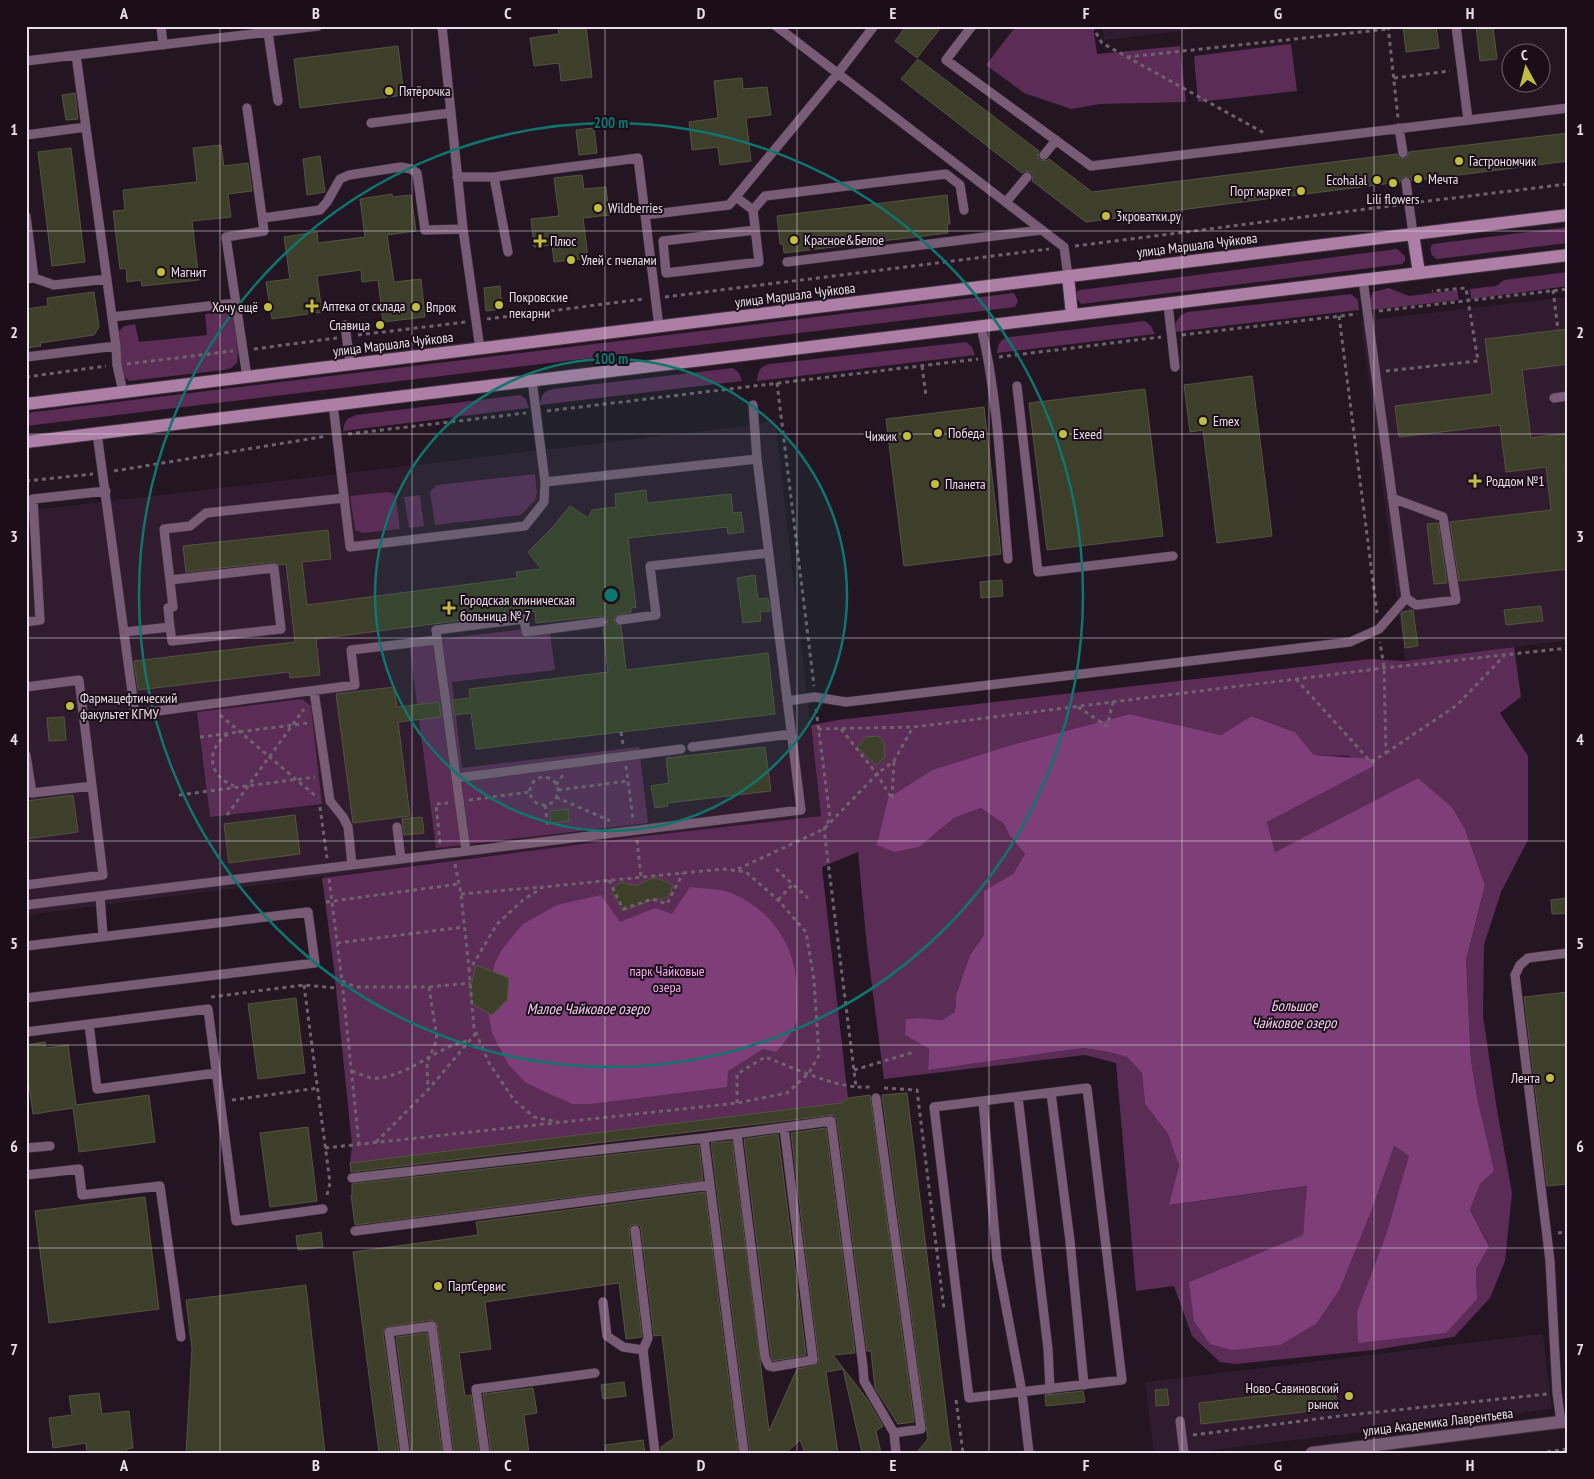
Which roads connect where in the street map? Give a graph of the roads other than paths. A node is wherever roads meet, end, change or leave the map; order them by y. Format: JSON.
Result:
{"nodes":[{"id":1,"x":161,"y":26,"type":"edge"},
{"id":2,"x":318,"y":26,"type":"edge"},
{"id":3,"x":442,"y":26,"type":"edge"},
{"id":4,"x":776,"y":26,"type":"edge"},
{"id":5,"x":874,"y":26,"type":"edge"},
{"id":6,"x":972,"y":26,"type":"edge"},
{"id":7,"x":1456,"y":26,"type":"edge"},
{"id":8,"x":268,"y":32,"type":"junction"},
{"id":9,"x":163,"y":44,"type":"junction"},
{"id":10,"x":76,"y":55,"type":"junction"},
{"id":11,"x":26,"y":61,"type":"edge"},
{"id":12,"x":838,"y":73,"type":"junction"},
{"id":13,"x":278,"y":101,"type":"dead end"},
{"id":14,"x":247,"y":108,"type":"dead end"},
{"id":15,"x":1568,"y":108,"type":"edge"},
{"id":16,"x":450,"y":113,"type":"junction"},
{"id":17,"x":1468,"y":120,"type":"junction"},
{"id":18,"x":371,"y":123,"type":"dead end"},
{"id":19,"x":86,"y":127,"type":"junction"},
{"id":20,"x":1399,"y":128,"type":"junction"},
{"id":21,"x":26,"y":135,"type":"edge"},
{"id":22,"x":1056,"y":140,"type":"junction"},
{"id":23,"x":1403,"y":153,"type":"dead end"},
{"id":24,"x":1044,"y":155,"type":"dead end"},
{"id":25,"x":457,"y":177,"type":"junction"},
{"id":26,"x":494,"y":177,"type":"junction"},
{"id":27,"x":1026,"y":177,"type":"dead end"},
{"id":28,"x":1406,"y":182,"type":"dead end"},
{"id":29,"x":736,"y":197,"type":"junction"},
{"id":30,"x":1006,"y":202,"type":"junction"},
{"id":31,"x":753,"y":210,"type":"junction"},
{"id":32,"x":964,"y":210,"type":"dead end"},
{"id":33,"x":645,"y":215,"type":"junction"},
{"id":34,"x":1568,"y":215,"type":"edge"},
{"id":35,"x":26,"y":216,"type":"edge"},
{"id":36,"x":263,"y":218,"type":"junction"},
{"id":37,"x":463,"y":229,"type":"junction"},
{"id":38,"x":755,"y":230,"type":"junction"},
{"id":39,"x":1042,"y":230,"type":"junction"},
{"id":40,"x":1413,"y":234,"type":"junction"},
{"id":41,"x":508,"y":252,"type":"dead end"},
{"id":42,"x":1568,"y":255,"type":"edge"},
{"id":43,"x":787,"y":262,"type":"dead end"},
{"id":44,"x":1419,"y":273,"type":"junction"},
{"id":45,"x":1068,"y":276,"type":"junction"},
{"id":46,"x":30,"y":278,"type":"edge"},
{"id":47,"x":107,"y":279,"type":"junction"},
{"id":48,"x":1363,"y":280,"type":"junction"},
{"id":49,"x":236,"y":303,"type":"junction"},
{"id":50,"x":1168,"y":304,"type":"junction"},
{"id":51,"x":1072,"y":315,"type":"junction"},
{"id":52,"x":112,"y":317,"type":"junction"},
{"id":53,"x":345,"y":325,"type":"dead end"},
{"id":54,"x":981,"y":326,"type":"junction"},
{"id":55,"x":659,"y":327,"type":"junction"},
{"id":56,"x":116,"y":346,"type":"junction"},
{"id":57,"x":480,"y":348,"type":"junction"},
{"id":58,"x":26,"y":357,"type":"edge"},
{"id":59,"x":350,"y":364,"type":"junction"},
{"id":60,"x":1175,"y":367,"type":"dead end"},
{"id":61,"x":247,"y":377,"type":"junction"},
{"id":62,"x":532,"y":380,"type":"junction"},
{"id":63,"x":1017,"y":386,"type":"dead end"},
{"id":64,"x":123,"y":392,"type":"junction"},
{"id":65,"x":1568,"y":396,"type":"edge"},
{"id":66,"x":1554,"y":398,"type":"dead end"},
{"id":67,"x":26,"y":404,"type":"edge"},
{"id":68,"x":333,"y":404,"type":"junction"},
{"id":69,"x":753,"y":405,"type":"dead end"},
{"id":70,"x":97,"y":433,"type":"junction"},
{"id":71,"x":26,"y":442,"type":"edge"},
{"id":72,"x":757,"y":459,"type":"junction"},
{"id":73,"x":545,"y":482,"type":"junction"},
{"id":74,"x":106,"y":491,"type":"junction"},
{"id":75,"x":344,"y":498,"type":"junction"},
{"id":76,"x":1392,"y":498,"type":"junction"},
{"id":77,"x":769,"y":553,"type":"junction"},
{"id":78,"x":1173,"y":556,"type":"dead end"},
{"id":79,"x":1008,"y":559,"type":"dead end"},
{"id":80,"x":170,"y":580,"type":"junction"},
{"id":81,"x":1406,"y":598,"type":"junction"},
{"id":82,"x":620,"y":620,"type":"dead end"},
{"id":83,"x":26,"y":622,"type":"edge"},
{"id":84,"x":602,"y":622,"type":"dead end"},
{"id":85,"x":170,"y":627,"type":"junction"},
{"id":86,"x":125,"y":632,"type":"junction"},
{"id":87,"x":437,"y":640,"type":"junction"},
{"id":88,"x":26,"y":687,"type":"edge"},
{"id":89,"x":314,"y":691,"type":"junction"},
{"id":90,"x":787,"y":701,"type":"junction"},
{"id":91,"x":791,"y":734,"type":"junction"},
{"id":92,"x":692,"y":748,"type":"dead end"},
{"id":93,"x":681,"y":749,"type":"dead end"},
{"id":94,"x":26,"y":755,"type":"edge"},
{"id":95,"x":456,"y":778,"type":"junction"},
{"id":96,"x":92,"y":786,"type":"junction"},
{"id":97,"x":397,"y":826,"type":"dead end"},
{"id":98,"x":466,"y":851,"type":"junction"},
{"id":99,"x":401,"y":859,"type":"junction"},
{"id":100,"x":352,"y":865,"type":"junction"},
{"id":101,"x":26,"y":885,"type":"edge"},
{"id":102,"x":100,"y":896,"type":"junction"},
{"id":103,"x":26,"y":905,"type":"edge"},
{"id":104,"x":104,"y":936,"type":"junction"},
{"id":105,"x":26,"y":946,"type":"edge"},
{"id":106,"x":1568,"y":953,"type":"edge"},
{"id":107,"x":26,"y":998,"type":"edge"},
{"id":108,"x":89,"y":1024,"type":"junction"},
{"id":109,"x":26,"y":1032,"type":"edge"},
{"id":110,"x":216,"y":1073,"type":"junction"},
{"id":111,"x":1051,"y":1093,"type":"junction"},
{"id":112,"x":1018,"y":1097,"type":"junction"},
{"id":113,"x":876,"y":1098,"type":"dead end"},
{"id":114,"x":983,"y":1101,"type":"junction"},
{"id":115,"x":784,"y":1128,"type":"junction"},
{"id":116,"x":737,"y":1134,"type":"junction"},
{"id":117,"x":704,"y":1138,"type":"junction"},
{"id":118,"x":50,"y":1146,"type":"dead end"},
{"id":119,"x":26,"y":1148,"type":"edge"},
{"id":120,"x":26,"y":1175,"type":"edge"},
{"id":121,"x":352,"y":1178,"type":"dead end"},
{"id":122,"x":710,"y":1185,"type":"junction"},
{"id":123,"x":323,"y":1209,"type":"road end"},
{"id":124,"x":635,"y":1230,"type":"dead end"},
{"id":125,"x":355,"y":1231,"type":"dead end"},
{"id":126,"x":603,"y":1302,"type":"dead end"},
{"id":127,"x":181,"y":1337,"type":"dead end"},
{"id":128,"x":643,"y":1350,"type":"junction"},
{"id":129,"x":595,"y":1374,"type":"dead end"},
{"id":130,"x":1084,"y":1385,"type":"junction"},
{"id":131,"x":1050,"y":1389,"type":"junction"},
{"id":132,"x":1022,"y":1392,"type":"junction"},
{"id":133,"x":1180,"y":1421,"type":"dead end"},
{"id":134,"x":1565,"y":1422,"type":"edge"},
{"id":135,"x":894,"y":1433,"type":"junction"},
{"id":136,"x":1327,"y":1452,"type":"edge"},
{"id":137,"x":406,"y":1453,"type":"edge"},
{"id":138,"x":448,"y":1453,"type":"edge"},
{"id":139,"x":484,"y":1453,"type":"edge"},
{"id":140,"x":655,"y":1453,"type":"edge"},
{"id":141,"x":744,"y":1453,"type":"edge"},
{"id":142,"x":896,"y":1453,"type":"edge"},
{"id":143,"x":1029,"y":1453,"type":"edge"},
{"id":144,"x":1184,"y":1453,"type":"edge"},
{"id":145,"x":1312,"y":1453,"type":"edge"}],
"edges":[{"from":1,"to":9,"type":"lane"},
{"from":2,"to":8,"type":"lane"},
{"from":3,"to":16,"type":"lane"},
{"from":4,"to":12,"type":"lane"},
{"from":5,"to":12,"type":"lane"},
{"from":6,"to":22,"type":"lane"},
{"from":7,"to":17,"type":"lane"},
{"from":8,"to":9,"type":"lane"},
{"from":8,"to":13,"type":"lane"},
{"from":9,"to":10,"type":"lane"},
{"from":10,"to":11,"type":"lane"},
{"from":10,"to":19,"type":"lane"},
{"from":12,"to":29,"type":"lane"},
{"from":12,"to":30,"type":"lane"},
{"from":14,"to":36,"type":"lane"},
{"from":15,"to":17,"type":"lane"},
{"from":16,"to":18,"type":"lane"},
{"from":16,"to":25,"type":"lane"},
{"from":17,"to":20,"type":"lane"},
{"from":19,"to":21,"type":"lane"},
{"from":19,"to":47,"type":"lane"},
{"from":20,"to":22,"type":"lane"},
{"from":20,"to":23,"type":"lane"},
{"from":22,"to":24,"type":"lane"},
{"from":25,"to":26,"type":"lane"},
{"from":25,"to":37,"type":"lane"},
{"from":26,"to":33,"type":"lane"},
{"from":26,"to":41,"type":"lane"},
{"from":27,"to":30,"type":"lane"},
{"from":28,"to":40,"type":"lane"},
{"from":29,"to":31,"type":"lane"},
{"from":29,"to":33,"type":"lane"},
{"from":30,"to":39,"type":"lane"},
{"from":31,"to":32,"type":"lane"},
{"from":31,"to":38,"type":"lane"},
{"from":33,"to":55,"type":"lane"},
{"from":34,"to":40,"type":"main road","name":"улица Маршала Чуйкова"},
{"from":35,"to":46,"type":"lane"},
{"from":36,"to":37,"type":"lane"},
{"from":36,"to":49,"type":"lane"},
{"from":37,"to":57,"type":"lane"},
{"from":38,"to":38,"type":"lane"},
{"from":39,"to":43,"type":"lane"},
{"from":39,"to":45,"type":"lane"},
{"from":40,"to":44,"type":"main road"},
{"from":40,"to":45,"type":"main road","name":"улица Маршала Чуйкова"},
{"from":42,"to":44,"type":"main road"},
{"from":44,"to":48,"type":"main road"},
{"from":45,"to":51,"type":"main road"},
{"from":45,"to":55,"type":"main road","name":"улица Маршала Чуйкова"},
{"from":46,"to":47,"type":"lane"},
{"from":47,"to":52,"type":"lane"},
{"from":48,"to":50,"type":"main road"},
{"from":48,"to":76,"type":"lane"},
{"from":49,"to":52,"type":"lane"},
{"from":49,"to":61,"type":"lane"},
{"from":50,"to":51,"type":"main road"},
{"from":50,"to":60,"type":"lane"},
{"from":51,"to":54,"type":"main road"},
{"from":52,"to":56,"type":"lane"},
{"from":53,"to":59,"type":"lane"},
{"from":54,"to":62,"type":"main road"},
{"from":54,"to":79,"type":"lane"},
{"from":55,"to":57,"type":"main road","name":"улица Маршала Чуйкова"},
{"from":56,"to":58,"type":"lane"},
{"from":56,"to":64,"type":"lane"},
{"from":57,"to":59,"type":"main road","name":"улица Маршала Чуйкова"},
{"from":59,"to":61,"type":"main road","name":"улица Маршала Чуйкова"},
{"from":61,"to":64,"type":"main road","name":"улица Маршала Чуйкова"},
{"from":62,"to":68,"type":"main road"},
{"from":62,"to":73,"type":"lane"},
{"from":63,"to":78,"type":"lane"},
{"from":64,"to":67,"type":"main road","name":"улица Маршала Чуйкова"},
{"from":65,"to":66,"type":"lane"},
{"from":68,"to":70,"type":"main road"},
{"from":68,"to":75,"type":"lane"},
{"from":69,"to":72,"type":"lane"},
{"from":70,"to":71,"type":"main road"},
{"from":70,"to":74,"type":"lane"},
{"from":72,"to":73,"type":"lane"},
{"from":72,"to":77,"type":"lane"},
{"from":73,"to":75,"type":"lane"},
{"from":74,"to":83,"type":"lane"},
{"from":74,"to":86,"type":"lane"},
{"from":75,"to":80,"type":"lane"},
{"from":76,"to":81,"type":"lane"},
{"from":76,"to":81,"type":"lane"},
{"from":77,"to":82,"type":"lane"},
{"from":77,"to":90,"type":"lane"},
{"from":80,"to":85,"type":"lane"},
{"from":80,"to":85,"type":"lane"},
{"from":81,"to":90,"type":"lane"},
{"from":84,"to":87,"type":"lane"},
{"from":85,"to":86,"type":"lane"},
{"from":86,"to":89,"type":"lane"},
{"from":87,"to":89,"type":"lane"},
{"from":87,"to":95,"type":"lane"},
{"from":88,"to":96,"type":"lane"},
{"from":89,"to":100,"type":"lane"},
{"from":90,"to":91,"type":"lane"},
{"from":91,"to":92,"type":"lane"},
{"from":91,"to":98,"type":"lane"},
{"from":93,"to":95,"type":"lane"},
{"from":94,"to":96,"type":"lane"},
{"from":95,"to":98,"type":"lane"},
{"from":96,"to":101,"type":"lane"},
{"from":97,"to":99,"type":"lane"},
{"from":98,"to":99,"type":"lane"},
{"from":99,"to":100,"type":"lane"},
{"from":100,"to":102,"type":"lane"},
{"from":102,"to":103,"type":"lane"},
{"from":102,"to":104,"type":"lane"},
{"from":104,"to":105,"type":"lane"},
{"from":104,"to":107,"type":"lane"},
{"from":106,"to":134,"type":"lane"},
{"from":108,"to":109,"type":"lane"},
{"from":108,"to":110,"type":"lane"},
{"from":108,"to":110,"type":"lane"},
{"from":110,"to":123,"type":"lane"},
{"from":111,"to":112,"type":"lane"},
{"from":111,"to":130,"type":"lane"},
{"from":111,"to":130,"type":"lane"},
{"from":112,"to":114,"type":"lane"},
{"from":112,"to":131,"type":"lane"},
{"from":113,"to":135,"type":"lane"},
{"from":114,"to":132,"type":"lane"},
{"from":114,"to":132,"type":"lane"},
{"from":115,"to":116,"type":"lane"},
{"from":115,"to":116,"type":"lane"},
{"from":115,"to":135,"type":"lane"},
{"from":116,"to":117,"type":"lane"},
{"from":117,"to":121,"type":"lane"},
{"from":117,"to":122,"type":"lane"},
{"from":118,"to":119,"type":"lane"},
{"from":120,"to":127,"type":"lane"},
{"from":122,"to":125,"type":"lane"},
{"from":122,"to":141,"type":"lane"},
{"from":124,"to":128,"type":"lane"},
{"from":126,"to":128,"type":"lane"},
{"from":128,"to":140,"type":"lane"},
{"from":129,"to":139,"type":"lane"},
{"from":130,"to":131,"type":"lane"},
{"from":131,"to":132,"type":"lane"},
{"from":132,"to":143,"type":"lane"},
{"from":133,"to":144,"type":"lane"},
{"from":134,"to":136,"type":"street","name":"улица Академика Лаврентьева"},
{"from":135,"to":142,"type":"lane"},
{"from":136,"to":145,"type":"street","name":"улица Академика Лаврентьева"},
{"from":137,"to":138,"type":"lane"}]}
